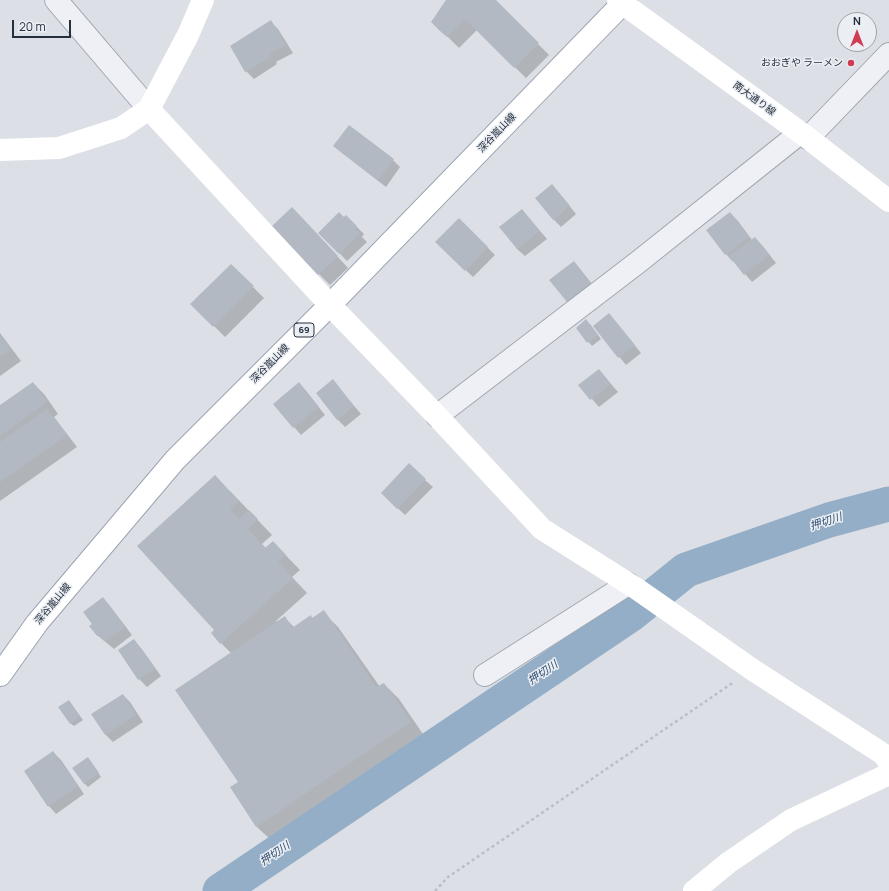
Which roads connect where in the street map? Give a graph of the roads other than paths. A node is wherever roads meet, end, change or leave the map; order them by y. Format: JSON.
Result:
{"nodes":[{"id":1,"x":56,"y":0,"type":"edge"},
{"id":2,"x":203,"y":0,"type":"edge"},
{"id":3,"x":622,"y":1,"type":"edge"},
{"id":4,"x":889,"y":54,"type":"edge"},
{"id":5,"x":149,"y":109,"type":"junction"},
{"id":6,"x":804,"y":136,"type":"junction"},
{"id":7,"x":0,"y":150,"type":"edge"},
{"id":8,"x":889,"y":201,"type":"edge"},
{"id":9,"x":330,"y":305,"type":"junction"},
{"id":10,"x":437,"y":416,"type":"junction"},
{"id":11,"x":632,"y":587,"type":"junction"},
{"id":12,"x":485,"y":675,"type":"dead end"},
{"id":13,"x":0,"y":676,"type":"edge"},
{"id":14,"x":889,"y":762,"type":"edge"},
{"id":15,"x":889,"y":774,"type":"edge"},
{"id":16,"x":694,"y":891,"type":"edge"}],
"edges":[{"from":1,"to":5,"type":"street"},
{"from":2,"to":5,"type":"street"},
{"from":3,"to":6,"type":"street","name":"南大通り線"},
{"from":3,"to":9,"type":"street","name":"深谷嵐山線","number":"69"},
{"from":4,"to":6,"type":"street"},
{"from":5,"to":7,"type":"street"},
{"from":5,"to":9,"type":"street"},
{"from":6,"to":8,"type":"street","name":"南大通り線"},
{"from":6,"to":10,"type":"street"},
{"from":9,"to":10,"type":"street"},
{"from":9,"to":13,"type":"street","name":"深谷嵐山線","number":"69"},
{"from":10,"to":11,"type":"street"},
{"from":11,"to":12,"type":"street"},
{"from":11,"to":14,"type":"street"},
{"from":15,"to":16,"type":"street"}]}
